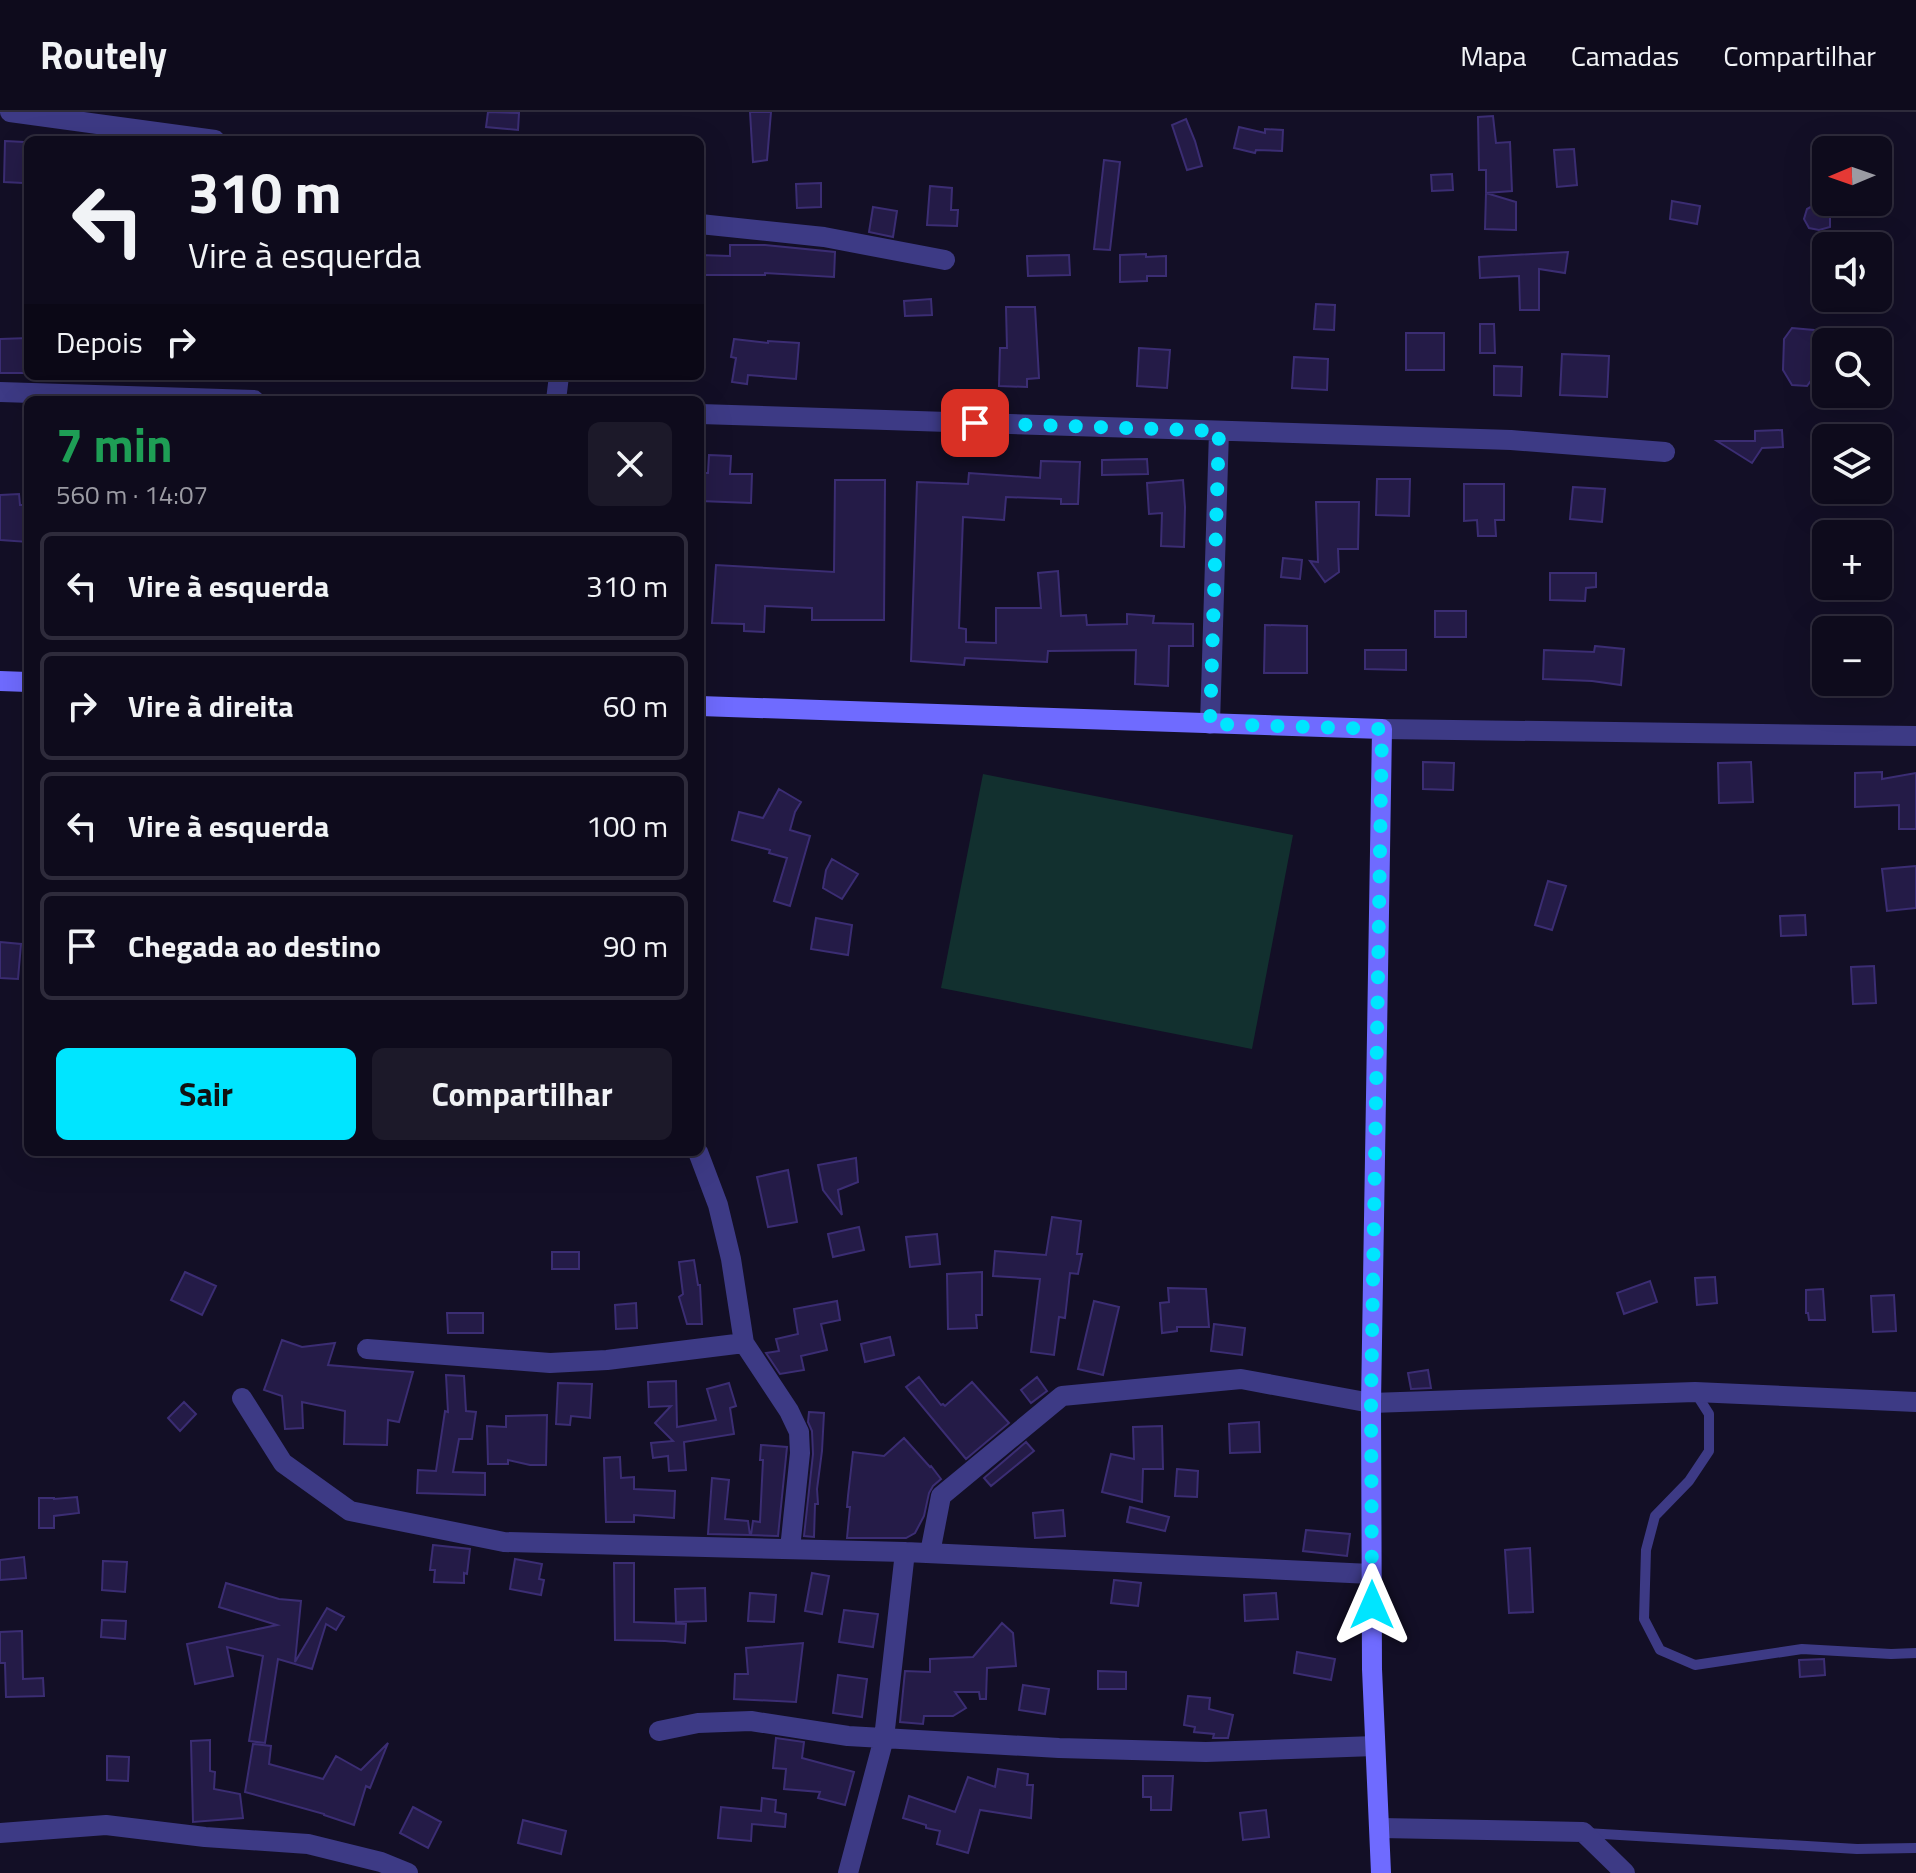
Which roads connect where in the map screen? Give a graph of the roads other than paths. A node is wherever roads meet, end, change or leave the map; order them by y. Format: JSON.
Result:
{"nodes":[{"id":1,"x":10,"y":112,"type":"edge"},
{"id":2,"x":186,"y":136,"type":"edge"},
{"id":3,"x":704,"y":224,"type":"edge"},
{"id":4,"x":945,"y":260,"type":"dead end"},
{"id":5,"x":0,"y":392,"type":"edge"},
{"id":6,"x":127,"y":396,"type":"edge"},
{"id":7,"x":704,"y":414,"type":"edge"},
{"id":8,"x":1219,"y":431,"type":"junction"},
{"id":9,"x":1665,"y":452,"type":"dead end"},
{"id":10,"x":0,"y":681,"type":"edge"},
{"id":11,"x":24,"y":682,"type":"edge"},
{"id":12,"x":704,"y":706,"type":"edge"},
{"id":13,"x":1210,"y":724,"type":"junction"},
{"id":14,"x":1382,"y":729,"type":"junction"},
{"id":15,"x":1916,"y":736,"type":"edge"},
{"id":16,"x":700,"y":1156,"type":"edge"},
{"id":17,"x":744,"y":1343,"type":"junction"},
{"id":18,"x":367,"y":1349,"type":"dead end"},
{"id":19,"x":1695,"y":1392,"type":"junction"},
{"id":20,"x":242,"y":1398,"type":"dead end"},
{"id":21,"x":1916,"y":1402,"type":"edge"},
{"id":22,"x":1371,"y":1403,"type":"junction"},
{"id":23,"x":790,"y":1549,"type":"junction"},
{"id":24,"x":905,"y":1552,"type":"junction"},
{"id":25,"x":930,"y":1553,"type":"junction"},
{"id":26,"x":1371,"y":1574,"type":"junction"},
{"id":27,"x":1916,"y":1653,"type":"edge"},
{"id":28,"x":659,"y":1731,"type":"dead end"},
{"id":29,"x":884,"y":1738,"type":"junction"},
{"id":30,"x":1375,"y":1746,"type":"junction"},
{"id":31,"x":1381,"y":1828,"type":"junction"},
{"id":32,"x":1583,"y":1832,"type":"junction"},
{"id":33,"x":0,"y":1833,"type":"edge"},
{"id":34,"x":1916,"y":1848,"type":"edge"},
{"id":35,"x":408,"y":1873,"type":"edge"},
{"id":36,"x":848,"y":1873,"type":"edge"},
{"id":37,"x":1381,"y":1873,"type":"edge"},
{"id":38,"x":1625,"y":1873,"type":"edge"}],
"edges":[{"from":1,"to":2,"type":"street"},
{"from":3,"to":4,"type":"street"},
{"from":5,"to":6,"type":"street"},
{"from":7,"to":8,"type":"street"},
{"from":8,"to":9,"type":"street"},
{"from":8,"to":13,"type":"street"},
{"from":10,"to":11,"type":"street"},
{"from":12,"to":13,"type":"street"},
{"from":13,"to":14,"type":"street"},
{"from":14,"to":15,"type":"street"},
{"from":14,"to":22,"type":"street"},
{"from":16,"to":17,"type":"street"},
{"from":17,"to":18,"type":"street"},
{"from":17,"to":23,"type":"street"},
{"from":19,"to":21,"type":"street"},
{"from":19,"to":22,"type":"street"},
{"from":19,"to":27,"type":"lane"},
{"from":20,"to":23,"type":"street"},
{"from":22,"to":25,"type":"street"},
{"from":22,"to":26,"type":"street"},
{"from":23,"to":24,"type":"street"},
{"from":24,"to":25,"type":"street"},
{"from":24,"to":29,"type":"street"},
{"from":25,"to":26,"type":"street"},
{"from":26,"to":30,"type":"street"},
{"from":28,"to":29,"type":"street"},
{"from":29,"to":30,"type":"street"},
{"from":29,"to":36,"type":"street"},
{"from":30,"to":31,"type":"street"},
{"from":31,"to":32,"type":"street"},
{"from":31,"to":37,"type":"street"},
{"from":32,"to":34,"type":"lane"},
{"from":32,"to":38,"type":"street"},
{"from":33,"to":35,"type":"street"}]}
